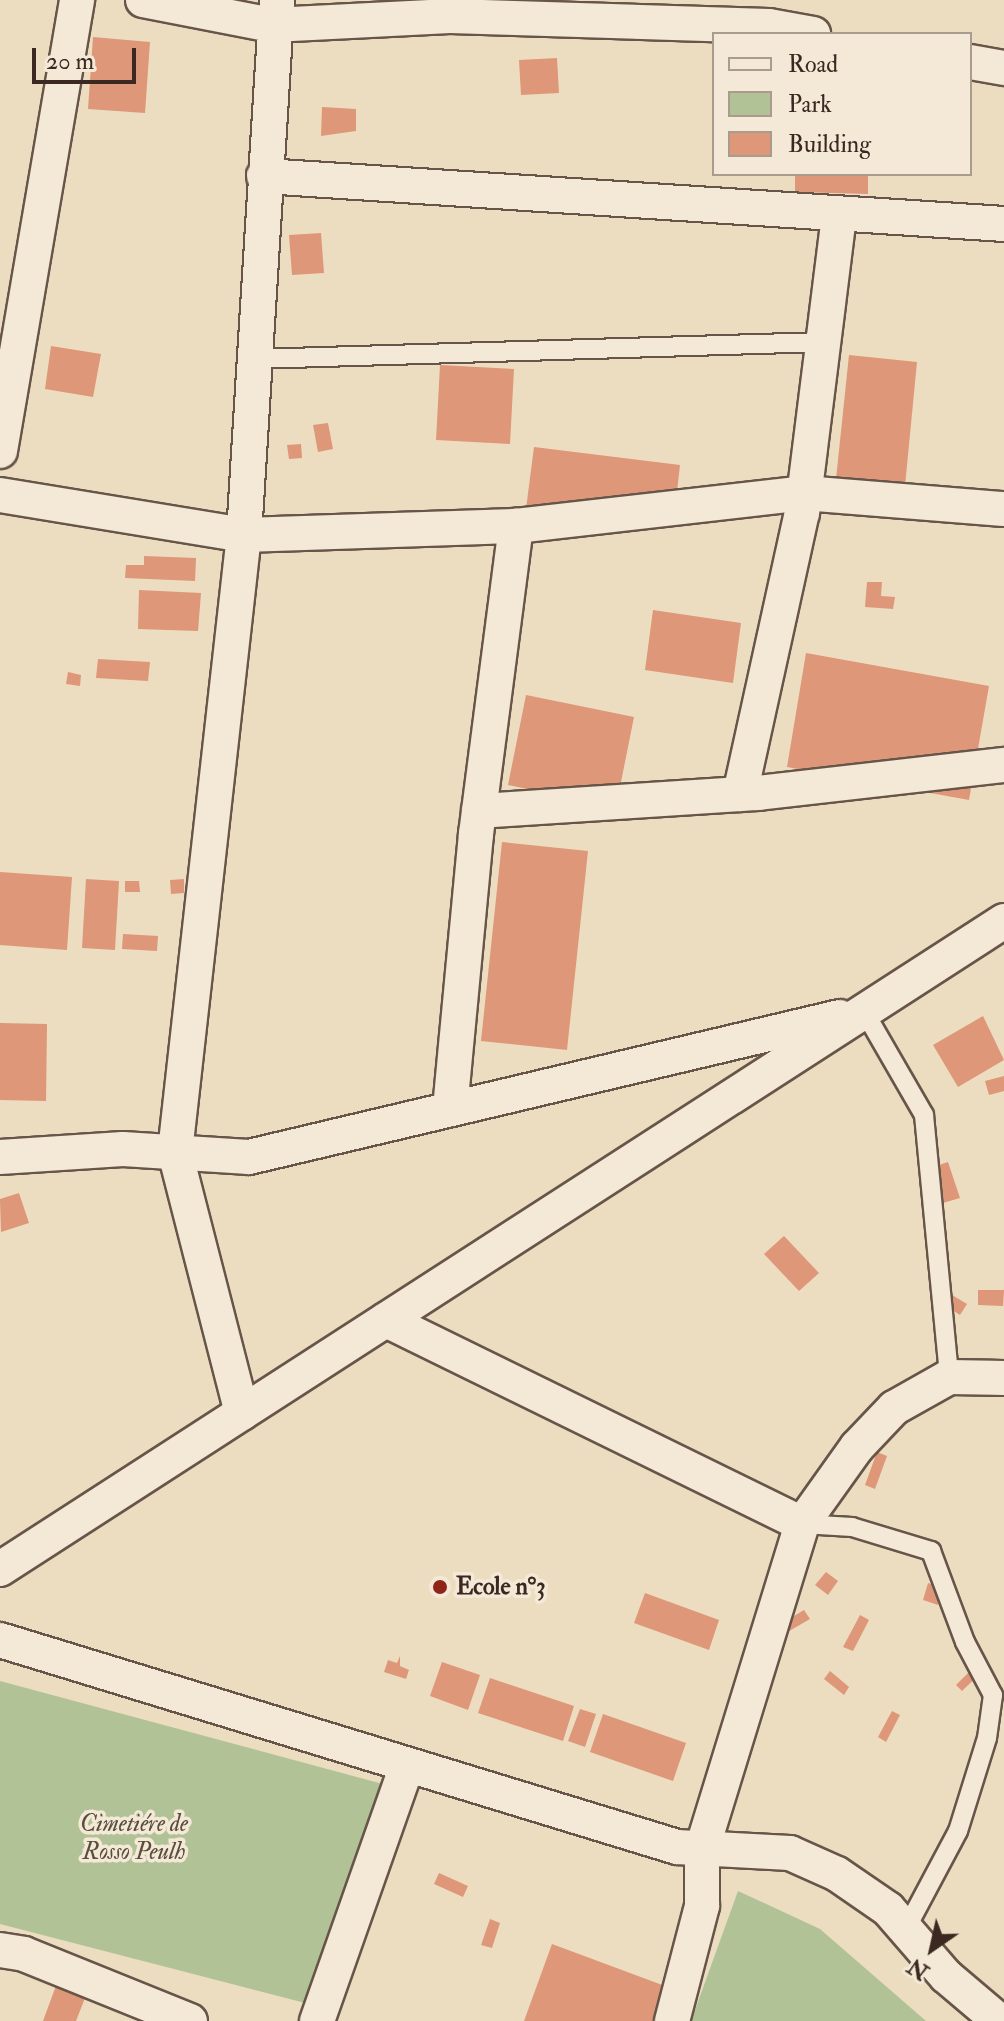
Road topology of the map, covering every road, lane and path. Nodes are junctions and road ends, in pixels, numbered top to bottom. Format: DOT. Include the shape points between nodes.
graph roads {
  1 [pos="77,0"];
  2 [pos="143,0"];
  3 [pos="274,12"];
  4 [pos="802,32"];
  5 [pos="972,62"];
  6 [pos="1004,68"];
  7 [pos="264,176"];
  8 [pos="839,217"];
  9 [pos="1004,224"];
  10 [pos="824,342"];
  11 [pos="255,359"];
  12 [pos="0,451"];
  13 [pos="804,493"];
  14 [pos="0,495"];
  15 [pos="1004,509"];
  16 [pos="516,526"];
  17 [pos="244,535"];
  18 [pos="1004,765"];
  19 [pos="740,794"];
  20 [pos="479,811"];
  21 [pos="1004,921"];
  22 [pos="864,1011"];
  23 [pos="450,1109"];
  24 [pos="175,1152"];
  25 [pos="0,1157"];
  26 [pos="386,1320"];
  27 [pos="949,1377"];
  28 [pos="1004,1378"];
  29 [pos="242,1413"];
  30 [pos="802,1524"];
  31 [pos="0,1569"];
  32 [pos="0,1640"];
  33 [pos="407,1766"];
  34 [pos="702,1849"];
  35 [pos="906,1929"];
  36 [pos="0,1950"];
  37 [pos="190,2021"];
  38 [pos="317,2021"];
  39 [pos="672,2021"];
  40 [pos="999,2021"];
  1 -- 12 [label="street"];
  2 -- 3 [label="street"];
  3 -- 4 [label="street" via="769,26"];
  3 -- 7 [label="street"];
  5 -- 6 [label="street"];
  7 -- 8 [label="street"];
  7 -- 11 [label="street"];
  8 -- 9 [label="street"];
  8 -- 10 [label="street"];
  10 -- 11 [label="lane"];
  10 -- 13 [label="street"];
  11 -- 17 [label="street"];
  13 -- 15 [label="street"];
  13 -- 16 [label="street"];
  13 -- 19 [label="street"];
  14 -- 17 [label="street"];
  16 -- 17 [label="street"];
  16 -- 20 [label="street"];
  17 -- 24 [label="street"];
  18 -- 19 [label="street"];
  19 -- 20 [label="street"];
  20 -- 23 [label="street"];
  21 -- 22 [label="street"];
  22 -- 23 [label="street"];
  22 -- 26 [label="street"];
  22 -- 27 [label="lane" via="924,1115"];
  23 -- 24 [label="street" via="249,1157"];
  24 -- 25 [label="street"];
  24 -- 29 [label="street"];
  26 -- 29 [label="street"];
  26 -- 30 [label="street"];
  27 -- 28 [label="street"];
  27 -- 30 [label="street" via="894,1408 857,1447"];
  29 -- 31 [label="street"];
  30 -- 34 [label="street"];
  30 -- 35 [label="lane" via="852,1527 931,1551 965,1642 993,1695 987,1738 958,1831"];
  32 -- 33 [label="street"];
  33 -- 34 [label="street" via="677,1847"];
  33 -- 38 [label="street"];
  34 -- 35 [label="street" via="790,1853 837,1874 888,1909"];
  34 -- 39 [label="street" via="702,1906"];
  35 -- 40 [label="street" via="946,1976"];
  36 -- 37 [label="street" via="24,1954"];
}
